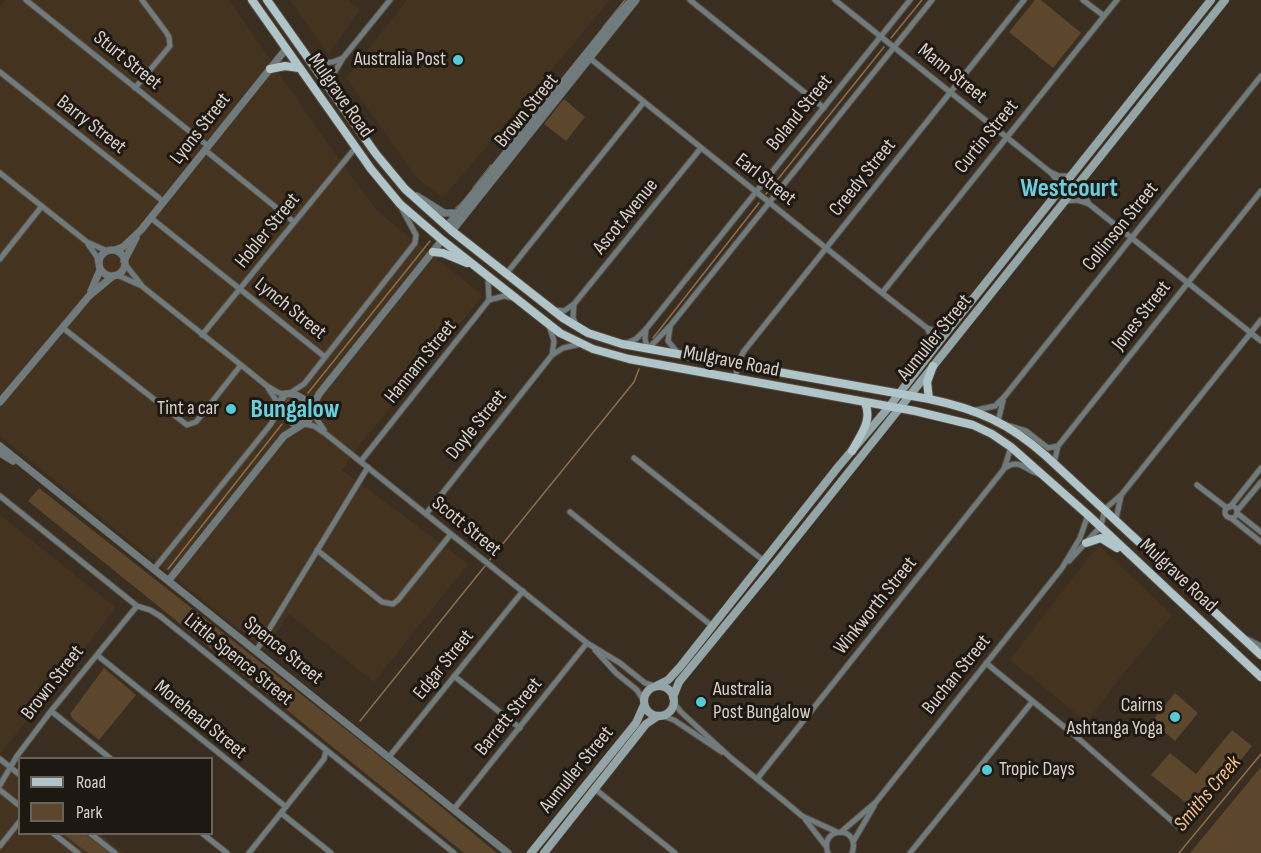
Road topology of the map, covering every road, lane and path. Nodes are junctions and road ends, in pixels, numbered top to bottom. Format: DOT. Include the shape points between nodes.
graph roads {
  1 [pos="26,0"];
  2 [pos="142,0"];
  3 [pos="252,0"];
  4 [pos="267,0"];
  5 [pos="390,0"];
  6 [pos="634,0"];
  7 [pos="690,0"];
  8 [pos="835,0"];
  9 [pos="910,0"];
  10 [pos="932,0"];
  11 [pos="1024,0"];
  12 [pos="1083,0"];
  13 [pos="1117,0"];
  14 [pos="1212,0"];
  15 [pos="1225,0"];
  16 [pos="1104,16"];
  17 [pos="1198,35"];
  18 [pos="881,37"];
  19 [pos="296,40"];
  20 [pos="894,47"];
  21 [pos="286,49"];
  22 [pos="1167,56"];
  23 [pos="588,57"];
  24 [pos="343,58"];
  25 [pos="313,64"];
  26 [pos="299,68"];
  27 [pos="270,69"];
  28 [pos="0,72"];
  29 [pos="1261,76"];
  30 [pos="327,85"];
  31 [pos="135,88"];
  32 [pos="950,93"];
  33 [pos="644,102"];
  34 [pos="824,108"];
  35 [pos="1007,137"];
  36 [pos="356,147"];
  37 [pos="207,148"];
  38 [pos="701,148"];
  39 [pos="1096,162"];
  40 [pos="1050,172"];
  41 [pos="0,173"];
  42 [pos="1071,176"];
  43 [pos="1080,182"];
  44 [pos="1063,187"];
  45 [pos="405,189"];
  46 [pos="1261,191"];
  47 [pos="756,192"];
  48 [pos="397,200"];
  49 [pos="1065,201"];
  50 [pos="164,202"];
  51 [pos="770,202"];
  52 [pos="1089,204"];
  53 [pos="42,206"];
  54 [pos="457,213"];
  55 [pos="151,218"];
  56 [pos="294,222"];
  57 [pos="450,229"];
  58 [pos="141,230"];
  59 [pos="1132,237"];
  60 [pos="442,240"];
  61 [pos="87,242"];
  62 [pos="826,248"];
  63 [pos="115,250"];
  64 [pos="106,251"];
  65 [pos="433,252"];
  66 [pos="0,259"];
  67 [pos="124,262"];
  68 [pos="99,267"];
  69 [pos="479,268"];
  70 [pos="506,274"];
  71 [pos="115,276"];
  72 [pos="488,276"];
  73 [pos="1188,282"];
  74 [pos="143,287"];
  75 [pos="241,288"];
  76 [pos="995,288"];
  77 [pos="882,293"];
  78 [pos="88,296"];
  79 [pos="515,298"];
  80 [pos="489,300"];
  81 [pos="574,304"];
  82 [pos="551,310"];
  83 [pos="962,312"];
  84 [pos="1261,320"];
  85 [pos="549,325"];
  86 [pos="670,326"];
  87 [pos="577,327"];
  88 [pos="63,328"];
  89 [pos="927,328"];
  90 [pos="646,329"];
  91 [pos="1251,332"];
  92 [pos="945,334"];
  93 [pos="202,335"];
  94 [pos="1261,341"];
  95 [pos="581,344"];
  96 [pos="622,344"];
  97 [pos="934,347"];
  98 [pos="648,349"];
  99 [pos="552,355"];
  100 [pos="680,355"];
  101 [pos="325,357"];
  102 [pos="241,365"];
  103 [pos="738,366"];
  104 [pos="933,366"];
  105 [pos="735,380"];
  106 [pos="304,384"];
  107 [pos="267,386"];
  108 [pos="287,394"];
  109 [pos="319,394"];
  110 [pos="900,394"];
  111 [pos="909,396"];
  112 [pos="1005,396"];
  113 [pos="303,399"];
  114 [pos="929,399"];
  115 [pos="865,402"];
  116 [pos="0,407"];
  117 [pos="279,407"];
  118 [pos="889,407"];
  119 [pos="900,408"];
  120 [pos="974,410"];
  121 [pos="312,411"];
  122 [pos="287,419"];
  123 [pos="1002,423"];
  124 [pos="272,424"];
  125 [pos="304,424"];
  126 [pos="326,434"];
  127 [pos="284,436"];
  128 [pos="1058,446"];
  129 [pos="0,447"];
  130 [pos="1011,447"];
  131 [pos="852,451"];
  132 [pos="1,454"];
  133 [pos="634,458"];
  134 [pos="361,461"];
  135 [pos="1054,464"];
  136 [pos="368,467"];
  137 [pos="1004,468"];
  138 [pos="1261,468"];
  139 [pos="36,475"];
  140 [pos="1044,475"];
  141 [pos="1261,482"];
  142 [pos="838,484"];
  143 [pos="1197,484"];
  144 [pos="1122,494"];
  145 [pos="0,496"];
  146 [pos="807,507"];
  147 [pos="1229,507"];
  148 [pos="1105,509"];
  149 [pos="570,512"];
  150 [pos="1237,512"];
  151 [pos="426,514"];
  152 [pos="1088,515"];
  153 [pos="1231,518"];
  154 [pos="1116,519"];
  155 [pos="1101,526"];
  156 [pos="1261,532"];
  157 [pos="452,534"];
  158 [pos="1261,542"];
  159 [pos="1086,543"];
  160 [pos="317,550"];
  161 [pos="764,561"];
  162 [pos="1142,565"];
  163 [pos="1062,568"];
  164 [pos="154,570"];
  165 [pos="169,580"];
  166 [pos="523,591"];
  167 [pos="137,606"];
  168 [pos="712,626"];
  169 [pos="1240,635"];
  170 [pos="587,643"];
  171 [pos="1261,646"];
  172 [pos="255,651"];
  173 [pos="96,655"];
  174 [pos="1261,655"];
  175 [pos="986,663"];
  176 [pos="454,676"];
  177 [pos="1261,677"];
  178 [pos="655,686"];
  179 [pos="673,700"];
  180 [pos="1032,702"];
  181 [pos="644,703"];
  182 [pos="51,711"];
  183 [pos="659,715"];
  184 [pos="520,728"];
  185 [pos="326,752"];
  186 [pos="108,757"];
  187 [pos="389,757"];
  188 [pos="731,758"];
  189 [pos="0,759"];
  190 [pos="10,768"];
  191 [pos="18,774"];
  192 [pos="757,779"];
  193 [pos="0,785"];
  194 [pos="596,789"];
  195 [pos="0,790"];
  196 [pos="588,797"];
  197 [pos="876,802"];
  198 [pos="18,804"];
  199 [pos="286,807"];
  200 [pos="454,809"];
  201 [pos="281,813"];
  202 [pos="563,814"];
  203 [pos="802,816"];
  204 [pos="18,824"];
  205 [pos="1181,829"];
  206 [pos="839,832"];
  207 [pos="55,835"];
  208 [pos="92,835"];
  209 [pos="204,835"];
  210 [pos="0,846"];
  211 [pos="853,848"];
  212 [pos="826,850"];
  213 [pos="78,853"];
  214 [pos="115,853"];
  215 [pos="227,853"];
  216 [pos="249,853"];
  217 [pos="331,853"];
  218 [pos="454,853"];
  219 [pos="508,853"];
  220 [pos="531,853"];
  221 [pos="544,853"];
  222 [pos="675,853"];
  223 [pos="859,853"];
  224 [pos="910,853"];
  1 -- 31 [label="street, Sturt Street"];
  2 -- 31 [label="street" via="166,33 170,46"];
  3 -- 21 [label="main road, Mulgrave Road"];
  4 -- 19 [label="main road, Mulgrave Road"];
  5 -- 24 [label="street"];
  6 -- 23 [label="street, Brown Street"];
  7 -- 34 [label="street"];
  8 -- 18 [label="street, Mann Street"];
  9 -- 18 [label="street, Boland Street"];
  10 -- 20 [label="street, Boland Street"];
  11 -- 32 [label="street, Creedy Street"];
  12 -- 16 [label="street"];
  13 -- 16 [label="street, Curtin Street"];
  14 -- 22 [label="main road, Aumuller Street"];
  15 -- 17 [label="main road, Aumuller Street"];
  16 -- 35 [label="street, Curtin Street"];
  17 -- 22 [label="main road" via="1190,33"];
  17 -- 39 [label="main road, Aumuller Street"];
  18 -- 20 [label="street, Mann Street"];
  18 -- 34 [label="street, Boland Street"];
  19 -- 21 [label="main road"];
  19 -- 25 [label="main road, Mulgrave Road"];
  20 -- 32 [label="street, Mann Street"];
  20 -- 51 [label="street, Boland Street"];
  21 -- 26 [label="main road, Mulgrave Road"];
  21 -- 27 [label="street, Lyons Street"];
  22 -- 42 [label="main road, Aumuller Street"];
  23 -- 33 [label="street, Earl Street"];
  23 -- 54 [label="street, Brown Street"];
  23 -- 57 [label="street, Brown Street"];
  24 -- 25 [label="street"];
  24 -- 30 [label="street"];
  25 -- 30 [label="main road, Mulgrave Road"];
  26 -- 27 [label="main road"];
  26 -- 36 [label="main road, Mulgrave Road"];
  27 -- 37 [label="street, Lyons Street"];
  28 -- 50 [label="street, Barry Street"];
  29 -- 59 [label="street, Collinson Street"];
  30 -- 45 [label="main road, Mulgrave Road"];
  31 -- 37 [label="street, Sturt Street"];
  32 -- 35 [label="street, Mann Street"];
  32 -- 62 [label="street, Creedy Street"];
  33 -- 38 [label="street, Earl Street"];
  33 -- 70 [label="street"];
  34 -- 47 [label="street, Boland Street"];
  35 -- 40 [label="street, Mann Street"];
  35 -- 77 [label="street, Curtin Street"];
  36 -- 48 [label="main road, Mulgrave Road"];
  36 -- 56 [label="street, Hobler Street"];
  37 -- 50 [label="street, Lyons Street"];
  37 -- 56 [label="street, Sturt Street"];
  38 -- 47 [label="street, Earl Street"];
  38 -- 81 [label="street, Ascot Avenue"];
  39 -- 43 [label="main road, Aumuller Street"];
  39 -- 44 [label="main road" via="1071,187"];
  40 -- 42 [label="street, Mann Street"];
  40 -- 44 [label="street, Mann Street"];
  41 -- 53 [label="street"];
  42 -- 44 [label="main road, Aumuller Street"];
  43 -- 49 [label="main road, Aumuller Street"];
  43 -- 52 [label="street"];
  44 -- 83 [label="main road, Aumuller Street"];
  45 -- 54 [label="street" via="444,213"];
  45 -- 57 [label="main road, Mulgrave Road"];
  46 -- 73 [label="street, Jones Street"];
  47 -- 51 [label="street, Earl Street"];
  47 -- 90 [label="street, Boland Street"];
  48 -- 60 [label="main road, Mulgrave Road"];
  48 -- 101 [label="street" via="416,241"];
  49 -- 52 [label="street"];
  49 -- 76 [label="main road, Aumuller Street"];
  50 -- 55 [label="street, Lyons Street"];
  51 -- 62 [label="street, Earl Street"];
  51 -- 86 [label="street, Boland Street"];
  52 -- 59 [label="street"];
  53 -- 61 [label="street"];
  53 -- 66 [label="street"];
  54 -- 57 [label="street, Brown Street"];
  55 -- 58 [label="street, Lyons Street"];
  55 -- 75 [label="street, Lynch Street"];
  56 -- 75 [label="street, Hobler Street"];
  57 -- 60 [label="main road, Brown Street"];
  57 -- 70 [label="main road, Mulgrave Road"];
  58 -- 63 [label="street, Lyons Street"];
  58 -- 67 [label="street, Lyons Street"];
  59 -- 73 [label="street"];
  59 -- 112 [label="street, Collinson Street"];
  60 -- 65 [label="street, Brown Street"];
  60 -- 69 [label="main road, Mulgrave Road"];
  61 -- 64 [label="street"];
  61 -- 68 [label="street"];
  62 -- 77 [label="street, Earl Street"];
  62 -- 103 [label="street, Creedy Street" via="744,351"];
  63 -- 64 [label="street"];
  63 -- 67 [label="street"];
  64 -- 68 [label="street" via="100,256"];
  65 -- 69 [label="main road"];
  65 -- 109 [label="street, Brown Street"];
  67 -- 71 [label="street" via="122,271"];
  67 -- 74 [label="street"];
  68 -- 71 [label="street" via="106,275"];
  68 -- 78 [label="street"];
  69 -- 72 [label="main road, Mulgrave Road"];
  70 -- 82 [label="main road, Mulgrave Road"];
  71 -- 74 [label="street"];
  71 -- 78 [label="street"];
  72 -- 79 [label="main road, Mulgrave Road"];
  72 -- 80 [label="street"];
  73 -- 91 [label="street"];
  73 -- 128 [label="street, Jones Street"];
  74 -- 93 [label="street"];
  75 -- 93 [label="street, Hobler Street"];
  75 -- 101 [label="street, Lynch Street"];
  76 -- 83 [label="main road" via="970,314"];
  76 -- 104 [label="main road, Aumuller Street"];
  77 -- 89 [label="street, Earl Street"];
  78 -- 88 [label="street"];
  79 -- 80 [label="street"];
  79 -- 85 [label="main road, Mulgrave Road"];
  80 -- 134 [label="street, Hannam Street"];
  81 -- 82 [label="street" via="560,311"];
  81 -- 87 [label="street"];
  82 -- 87 [label="main road, Mulgrave Road"];
  83 -- 92 [label="main road, Aumuller Street"];
  84 -- 91 [label="street"];
  85 -- 95 [label="main road, Mulgrave Road"];
  85 -- 99 [label="street" via="554,340"];
  86 -- 98 [label="street, Boland Street"];
  86 -- 100 [label="street" via="668,341"];
  87 -- 96 [label="main road, Mulgrave Road"];
  88 -- 102 [label="street" via="183,423 191,424 198,418"];
  88 -- 116 [label="street"];
  89 -- 92 [label="street, Earl Street"];
  89 -- 97 [label="street"];
  90 -- 96 [label="street, Boland Street"];
  90 -- 98 [label="street"];
  91 -- 94 [label="street"];
  91 -- 144 [label="street"];
  92 -- 97 [label="main road, Aumuller Street"];
  93 -- 102 [label="street"];
  95 -- 99 [label="street"];
  95 -- 105 [label="main road, Mulgrave Road" via="620,357"];
  96 -- 98 [label="main road, Mulgrave Road"];
  97 -- 110 [label="main road, Aumuller Street"];
  98 -- 100 [label="main road, Mulgrave Road"];
  99 -- 151 [label="street, Doyle Street"];
  100 -- 103 [label="main road, Mulgrave Road"];
  101 -- 106 [label="street"];
  102 -- 107 [label="street"];
  103 -- 105 [label="street, Creedy Street"];
  103 -- 110 [label="main road, Mulgrave Road"];
  104 -- 111 [label="main road, Aumuller Street"];
  104 -- 114 [label="main road" via="927,386"];
  105 -- 115 [label="main road, Mulgrave Road"];
  106 -- 108 [label="street"];
  106 -- 113 [label="street"];
  107 -- 108 [label="street"];
  107 -- 117 [label="street"];
  108 -- 113 [label="street"];
  108 -- 117 [label="street" via="281,398"];
  109 -- 113 [label="street"];
  109 -- 121 [label="street, Brown Street"];
  110 -- 111 [label="main road, Mulgrave Road"];
  110 -- 118 [label="main road, Aumuller Street"];
  111 -- 114 [label="main road, Mulgrave Road"];
  111 -- 119 [label="main road, Aumuller Street"];
  112 -- 120 [label="street" via="995,406"];
  112 -- 123 [label="street"];
  113 -- 121 [label="street"];
  114 -- 120 [label="main road, Mulgrave Road"];
  115 -- 118 [label="main road, Mulgrave Road"];
  115 -- 131 [label="main road" via="867,423"];
  117 -- 122 [label="street"];
  117 -- 124 [label="street"];
  118 -- 119 [label="main road, Mulgrave Road"];
  118 -- 131 [label="main road, Aumuller Street"];
  119 -- 130 [label="main road, Mulgrave Road" via="973,425"];
  119 -- 142 [label="main road, Aumuller Street"];
  120 -- 123 [label="main road, Mulgrave Road"];
  121 -- 125 [label="street"];
  121 -- 126 [label="street, Scott Street"];
  122 -- 124 [label="street" via="280,418"];
  122 -- 125 [label="street"];
  122 -- 127 [label="street" via="289,427"];
  123 -- 128 [label="street" via="1026,431 1048,448"];
  123 -- 135 [label="main road, Mulgrave Road"];
  124 -- 164 [label="street"];
  125 -- 126 [label="street, Scott Street"];
  125 -- 127 [label="street"];
  126 -- 134 [label="street, Scott Street"];
  127 -- 165 [label="street"];
  128 -- 135 [label="street, Jones Street"];
  129 -- 139 [label="street, Spence Street"];
  130 -- 137 [label="street, Winkworth Street"];
  130 -- 140 [label="main road, Mulgrave Road"];
  131 -- 146 [label="main road, Aumuller Street"];
  132 -- 139 [label="street, Spence Street"];
  133 -- 161 [label="street"];
  134 -- 136 [label="street, Scott Street"];
  135 -- 148 [label="main road, Mulgrave Road"];
  136 -- 151 [label="street, Scott Street"];
  136 -- 160 [label="street"];
  137 -- 140 [label="street" via="1018,463"];
  137 -- 192 [label="street, Winkworth Street"];
  138 -- 147 [label="street"];
  139 -- 164 [label="street, Spence Street"];
  140 -- 152 [label="main road, Mulgrave Road"];
  141 -- 150 [label="street"];
  142 -- 146 [label="main road" via="832,481"];
  142 -- 179 [label="main road, Aumuller Street" via="679,682"];
  143 -- 147 [label="street"];
  144 -- 148 [label="street"];
  144 -- 154 [label="street"];
  145 -- 167 [label="street, Little Spence Street"];
  146 -- 161 [label="main road, Aumuller Street"];
  147 -- 150 [label="street"];
  147 -- 153 [label="street" via="1226,516"];
  148 -- 154 [label="main road, Mulgrave Road"];
  148 -- 155 [label="street, Buchan Street"];
  149 -- 168 [label="street"];
  150 -- 153 [label="street"];
  150 -- 156 [label="street"];
  151 -- 157 [label="street, Scott Street"];
  152 -- 155 [label="main road, Mulgrave Road"];
  152 -- 163 [label="street, Buchan Street"];
  153 -- 158 [label="street"];
  154 -- 169 [label="main road, Mulgrave Road"];
  155 -- 159 [label="street, Buchan Street"];
  155 -- 162 [label="main road, Mulgrave Road"];
  157 -- 160 [label="street" via="393,604 382,602"];
  157 -- 166 [label="street, Scott Street"];
  159 -- 162 [label="main road" via="1105,539"];
  159 -- 163 [label="street, Buchan Street"];
  160 -- 172 [label="street"];
  161 -- 168 [label="main road, Aumuller Street"];
  162 -- 177 [label="main road, Mulgrave Road"];
  163 -- 175 [label="street, Buchan Street"];
  164 -- 165 [label="street, Spence Street"];
  165 -- 172 [label="street, Spence Street"];
  166 -- 170 [label="street, Scott Street"];
  166 -- 176 [label="street, Edgar Street"];
  167 -- 173 [label="street, Brown Street"];
  167 -- 185 [label="street, Little Spence Street" via="160,616"];
  168 -- 178 [label="main road, Aumuller Street" via="674,674"];
  169 -- 171 [label="street"];
  169 -- 174 [label="main road, Mulgrave Road"];
  170 -- 178 [label="street, Scott Street"];
  170 -- 181 [label="street, Scott Street" via="634,687"];
  170 -- 184 [label="street, Barrett Street"];
  172 -- 187 [label="street, Spence Street"];
  173 -- 182 [label="street, Brown Street"];
  173 -- 199 [label="street, Morehead Street"];
  175 -- 180 [label="street"];
  175 -- 197 [label="street, Buchan Street"];
  176 -- 184 [label="street"];
  176 -- 187 [label="street, Edgar Street"];
  178 -- 179 [label="main road" via="665,687"];
  178 -- 181 [label="main road" via="648,690"];
  179 -- 183 [label="main road" via="668,712"];
  179 -- 188 [label="street" via="681,713"];
  180 -- 205 [label="street"];
  180 -- 224 [label="street"];
  181 -- 183 [label="main road" via="649,712"];
  181 -- 202 [label="main road, Aumuller Street" via="636,723"];
  182 -- 186 [label="street"];
  182 -- 190 [label="street, Brown Street"];
  183 -- 188 [label="street" via="674,720"];
  183 -- 194 [label="main road, Aumuller Street" via="646,724"];
  184 -- 200 [label="street, Barrett Street"];
  185 -- 199 [label="street"];
  185 -- 218 [label="street, Little Spence Street"];
  187 -- 200 [label="street, Spence Street"];
  188 -- 192 [label="street"];
  189 -- 190 [label="street"];
  190 -- 191 [label="street"];
  190 -- 193 [label="street, Brown Street"];
  192 -- 203 [label="street"];
  194 -- 196 [label="main road, Aumuller Street"];
  194 -- 222 [label="street"];
  195 -- 198 [label="street"];
  196 -- 202 [label="main road" via="568,816"];
  196 -- 221 [label="main road, Aumuller Street"];
  197 -- 206 [label="street, Buchan Street"];
  197 -- 211 [label="street, Buchan Street"];
  199 -- 201 [label="street"];
  200 -- 219 [label="street, Spence Street"];
  201 -- 216 [label="street"];
  201 -- 217 [label="street"];
  202 -- 220 [label="main road, Aumuller Street"];
  203 -- 206 [label="street"];
  203 -- 212 [label="street"];
  204 -- 210 [label="street"];
  206 -- 211 [label="street" via="848,835"];
  206 -- 212 [label="street, Buchan Street" via="830,836"];
  207 -- 213 [label="street"];
  208 -- 214 [label="street"];
  209 -- 215 [label="street"];
  211 -- 223 [label="street"];
}
